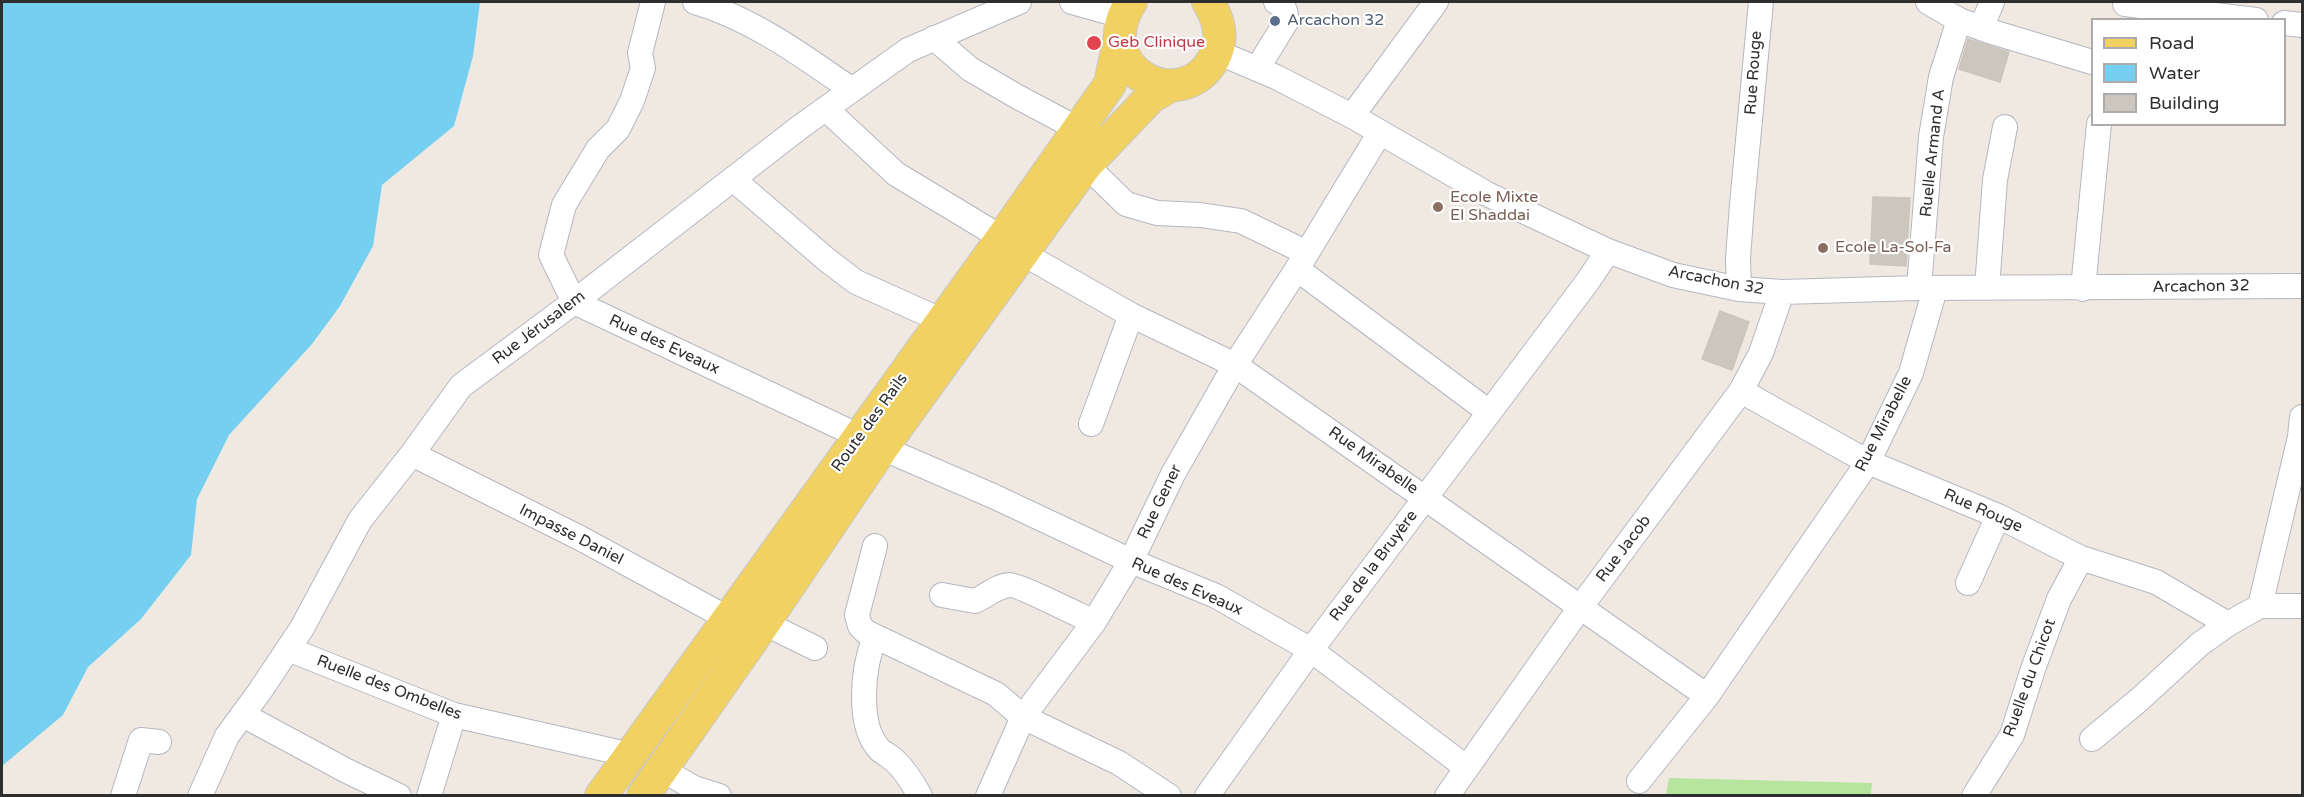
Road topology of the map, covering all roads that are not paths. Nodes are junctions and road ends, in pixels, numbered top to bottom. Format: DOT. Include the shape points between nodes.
graph roads {
  1 [pos="653,2"];
  2 [pos="695,2"];
  3 [pos="1019,2"];
  4 [pos="1072,2"];
  5 [pos="1208,2"];
  6 [pos="1276,2"];
  7 [pos="1436,2"];
  8 [pos="1761,2"];
  9 [pos="1928,2"];
  10 [pos="1992,2"];
  11 [pos="2124,8"];
  12 [pos="2234,18"];
  13 [pos="1124,20"];
  14 [pos="2286,23"];
  15 [pos="1970,24"];
  16 [pos="2302,26"];
  17 [pos="934,38"];
  18 [pos="1217,52"];
  19 [pos="2091,62"];
  20 [pos="1257,69"];
  21 [pos="1172,85"];
  22 [pos="852,90"];
  23 [pos="826,109"];
  24 [pos="1352,116"];
  25 [pos="2099,126"];
  26 [pos="2005,127"];
  27 [pos="1078,129"];
  28 [pos="1379,134"];
  29 [pos="1086,165"];
  30 [pos="734,180"];
  31 [pos="1012,246"];
  32 [pos="1608,251"];
  33 [pos="1302,261"];
  34 [pos="2302,286"];
  35 [pos="1927,288"];
  36 [pos="1987,288"];
  37 [pos="1739,289"];
  38 [pos="2083,289"];
  39 [pos="1782,292"];
  40 [pos="574,303"];
  41 [pos="1131,315"];
  42 [pos="943,321"];
  43 [pos="1235,365"];
  44 [pos="1741,391"];
  45 [pos="1489,412"];
  46 [pos="2302,417"];
  47 [pos="1091,424"];
  48 [pos="871,442"];
  49 [pos="412,454"];
  50 [pos="1868,462"];
  51 [pos="1426,497"];
  52 [pos="1998,516"];
  53 [pos="875,546"];
  54 [pos="2081,558"];
  55 [pos="1131,561"];
  56 [pos="1968,583"];
  57 [pos="942,595"];
  58 [pos="2260,606"];
  59 [pos="2302,606"];
  60 [pos="1579,609"];
  61 [pos="729,619"];
  62 [pos="1094,622"];
  63 [pos="764,623"];
  64 [pos="2228,624"];
  65 [pos="875,637"];
  66 [pos="815,648"];
  67 [pos="288,649"];
  68 [pos="1311,650"];
  69 [pos="1707,696"];
  70 [pos="243,715"];
  71 [pos="454,715"];
  72 [pos="1023,717"];
  73 [pos="2092,739"];
  74 [pos="159,742"];
  75 [pos="631,755"];
  76 [pos="1467,768"];
  77 [pos="661,770"];
  78 [pos="1639,781"];
  79 [pos="123,795"];
  80 [pos="200,795"];
  81 [pos="399,795"];
  82 [pos="429,795"];
  83 [pos="602,795"];
  84 [pos="643,795"];
  85 [pos="719,795"];
  86 [pos="920,795"];
  87 [pos="988,795"];
  88 [pos="1169,795"];
  89 [pos="1208,795"];
  90 [pos="1447,795"];
  91 [pos="1974,795"];
  1 -- 40 [label="street" via="640,53 643,68 632,101 618,129 598,149 564,205 551,255"];
  2 -- 22 [label="street" via="716,8 788,46"];
  3 -- 17 [label="street, Rue Jérusalem"];
  4 -- 13 [label="street"];
  5 -- 18 [label="main road" via="1219,26"];
  6 -- 20 [label="street" via="1287,14 1286,22"];
  7 -- 24 [label="street"];
  8 -- 37 [label="street, Rue Rouge" via="1742,205"];
  9 -- 15 [label="street"];
  10 -- 15 [label="street, Ruelle Armand A"];
  11 -- 12 [label="street"];
  13 -- 21 [label="main road" via="1123,56 1131,68 1157,84"];
  13 -- 27 [label="main road, Route des Rails" via="1110,84"];
  14 -- 16 [label="street"];
  15 -- 19 [label="street"];
  15 -- 35 [label="street, Ruelle Armand A" via="1941,77 1931,137"];
  17 -- 22 [label="street, Rue Jérusalem" via="908,50"];
  17 -- 27 [label="street" via="970,69"];
  18 -- 20 [label="street, Arcachon 32"];
  18 -- 21 [label="main road, Route des Rails" via="1199,75"];
  20 -- 24 [label="street, Arcachon 32"];
  21 -- 29 [label="main road, Route des Rails" via="1151,97"];
  22 -- 23 [label="street, Rue Jérusalem"];
  23 -- 30 [label="street, Rue Jérusalem"];
  23 -- 31 [label="street, Rue Mirabelle" via="896,174"];
  24 -- 28 [label="street, Arcachon 32"];
  25 -- 38 [label="street"];
  26 -- 36 [label="street" via="1995,180"];
  27 -- 31 [label="main road, Route des Rails"];
  28 -- 32 [label="street, Arcachon 32" via="1487,194"];
  28 -- 33 [label="street, Rue Gener"];
  29 -- 31 [label="main road, Route des Rails"];
  29 -- 33 [label="street" via="1126,204 1157,213 1241,221"];
  30 -- 40 [label="street, Rue Jérusalem"];
  30 -- 42 [label="street" via="856,282"];
  31 -- 41 [label="street, Rue Mirabelle"];
  31 -- 42 [label="main road, Route des Rails"];
  31 -- 48 [label="main road, Route des Rails"];
  32 -- 37 [label="street, Arcachon 32" via="1673,275"];
  32 -- 45 [label="street, Rue de la Bruyère"];
  33 -- 43 [label="street, Rue Gener"];
  33 -- 45 [label="street"];
  34 -- 38 [label="street, Arcachon 32"];
  35 -- 36 [label="street, Arcachon 32"];
  35 -- 39 [label="street, Arcachon 32"];
  35 -- 50 [label="street, Rue Mirabelle" via="1911,373"];
  36 -- 38 [label="street, Arcachon 32"];
  37 -- 39 [label="street, Arcachon 32"];
  39 -- 44 [label="street, Rue Jacob" via="1761,353"];
  40 -- 48 [label="street, Rue des Eveaux"];
  40 -- 49 [label="street, Rue Jérusalem" via="461,386"];
  41 -- 43 [label="street, Rue Mirabelle"];
  41 -- 47 [label="street"];
  42 -- 48 [label="main road, Route des Rails"];
  43 -- 51 [label="street, Rue Mirabelle"];
  43 -- 55 [label="street, Rue Gener" via="1173,474"];
  44 -- 50 [label="street, Rue Rouge"];
  44 -- 60 [label="street, Rue Jacob"];
  45 -- 51 [label="street, Rue de la Bruyère"];
  46 -- 58 [label="street"];
  48 -- 55 [label="street, Rue des Eveaux"];
  48 -- 61 [label="main road, Route des Rails"];
  48 -- 63 [label="main road, Route des Rails"];
  49 -- 61 [label="street, Impasse Daniel" via="580,538"];
  49 -- 67 [label="street, Rue Jérusalem" via="360,520"];
  50 -- 52 [label="street, Rue Rouge"];
  50 -- 69 [label="street, Rue Mirabelle"];
  51 -- 60 [label="street, Rue Mirabelle"];
  51 -- 68 [label="street, Rue de la Bruyère"];
  52 -- 54 [label="street, Rue Rouge"];
  52 -- 56 [label="street"];
  53 -- 65 [label="street" via="857,615 860,626"];
  54 -- 64 [label="street, Rue Rouge" via="2156,582"];
  54 -- 91 [label="street, Ruelle du Chicot" via="2059,599 2012,735"];
  55 -- 62 [label="street, Rue Gener"];
  55 -- 68 [label="street, Rue des Eveaux" via="1216,596"];
  57 -- 62 [label="street" via="975,601 1010,584"];
  58 -- 59 [label="street"];
  58 -- 64 [label="street"];
  60 -- 69 [label="street, Rue Mirabelle"];
  60 -- 76 [label="street, Rue Jacob"];
  61 -- 75 [label="main road, Route des Rails"];
  62 -- 72 [label="street, Rue Gener"];
  63 -- 66 [label="street"];
  63 -- 77 [label="main road, Route des Rails"];
  64 -- 73 [label="street"];
  65 -- 72 [label="street" via="996,694"];
  65 -- 86 [label="street" via="865,671 866,720 879,749 910,777"];
  67 -- 70 [label="street, Rue Jérusalem"];
  67 -- 71 [label="street, Ruelle des Ombelles"];
  68 -- 76 [label="street, Rue des Eveaux"];
  68 -- 89 [label="street, Rue de la Bruyère"];
  69 -- 78 [label="street, Rue Mirabelle"];
  70 -- 80 [label="street, Rue Jérusalem" via="227,736"];
  70 -- 81 [label="street"];
  71 -- 75 [label="street, Ruelle des Ombelles"];
  71 -- 82 [label="street"];
  72 -- 87 [label="street, Rue Gener"];
  72 -- 88 [label="street" via="1119,763"];
  74 -- 79 [label="street" via="141,740"];
  75 -- 83 [label="main road, Route des Rails"];
  76 -- 90 [label="street, Rue Jacob"];
  77 -- 84 [label="main road, Route des Rails"];
  77 -- 85 [label="street" via="694,788"];
}
